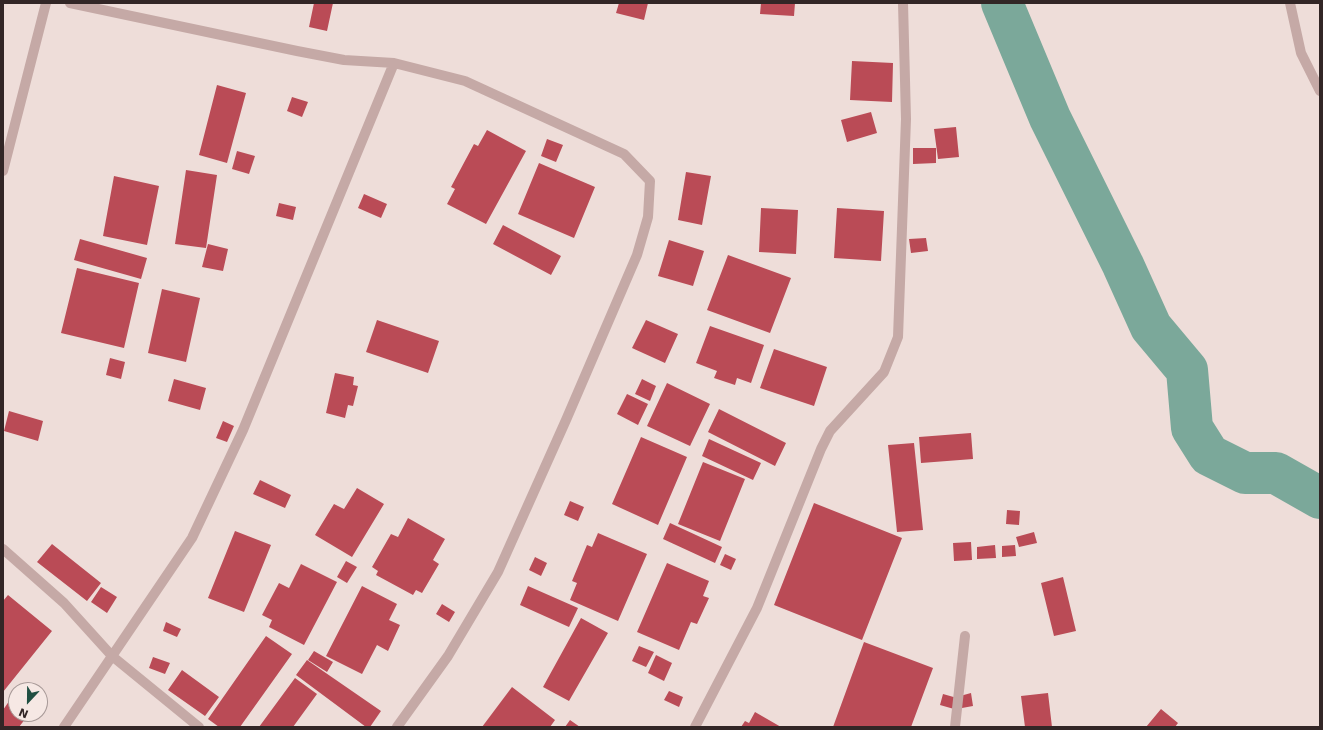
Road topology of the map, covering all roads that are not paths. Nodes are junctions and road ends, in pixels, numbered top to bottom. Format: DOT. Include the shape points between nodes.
graph roads {
  1 [pos="46,3"];
  2 [pos="70,3"];
  3 [pos="903,3"];
  4 [pos="1290,3"];
  5 [pos="394,64"];
  6 [pos="1320,91"];
  7 [pos="3,172"];
  8 [pos="3,549"];
  9 [pos="965,636"];
  10 [pos="112,656"];
  11 [pos="64,727"];
  12 [pos="199,727"];
  13 [pos="397,727"];
  14 [pos="695,727"];
  15 [pos="955,727"];
  1 -- 7 [label="street"];
  2 -- 5 [label="street" via="336,59"];
  3 -- 14 [label="street" via="906,119 898,337 884,372 830,431 757,608"];
  4 -- 6 [label="street" via="1301,53"];
  5 -- 10 [label="street" via="236,444 192,538"];
  5 -- 13 [label="street" via="465,81 624,154 650,181 648,217 637,255 498,572 448,656"];
  8 -- 10 [label="street" via="64,603"];
  9 -- 15 [label="street"];
  10 -- 11 [label="street"];
  10 -- 12 [label="street"];
}
